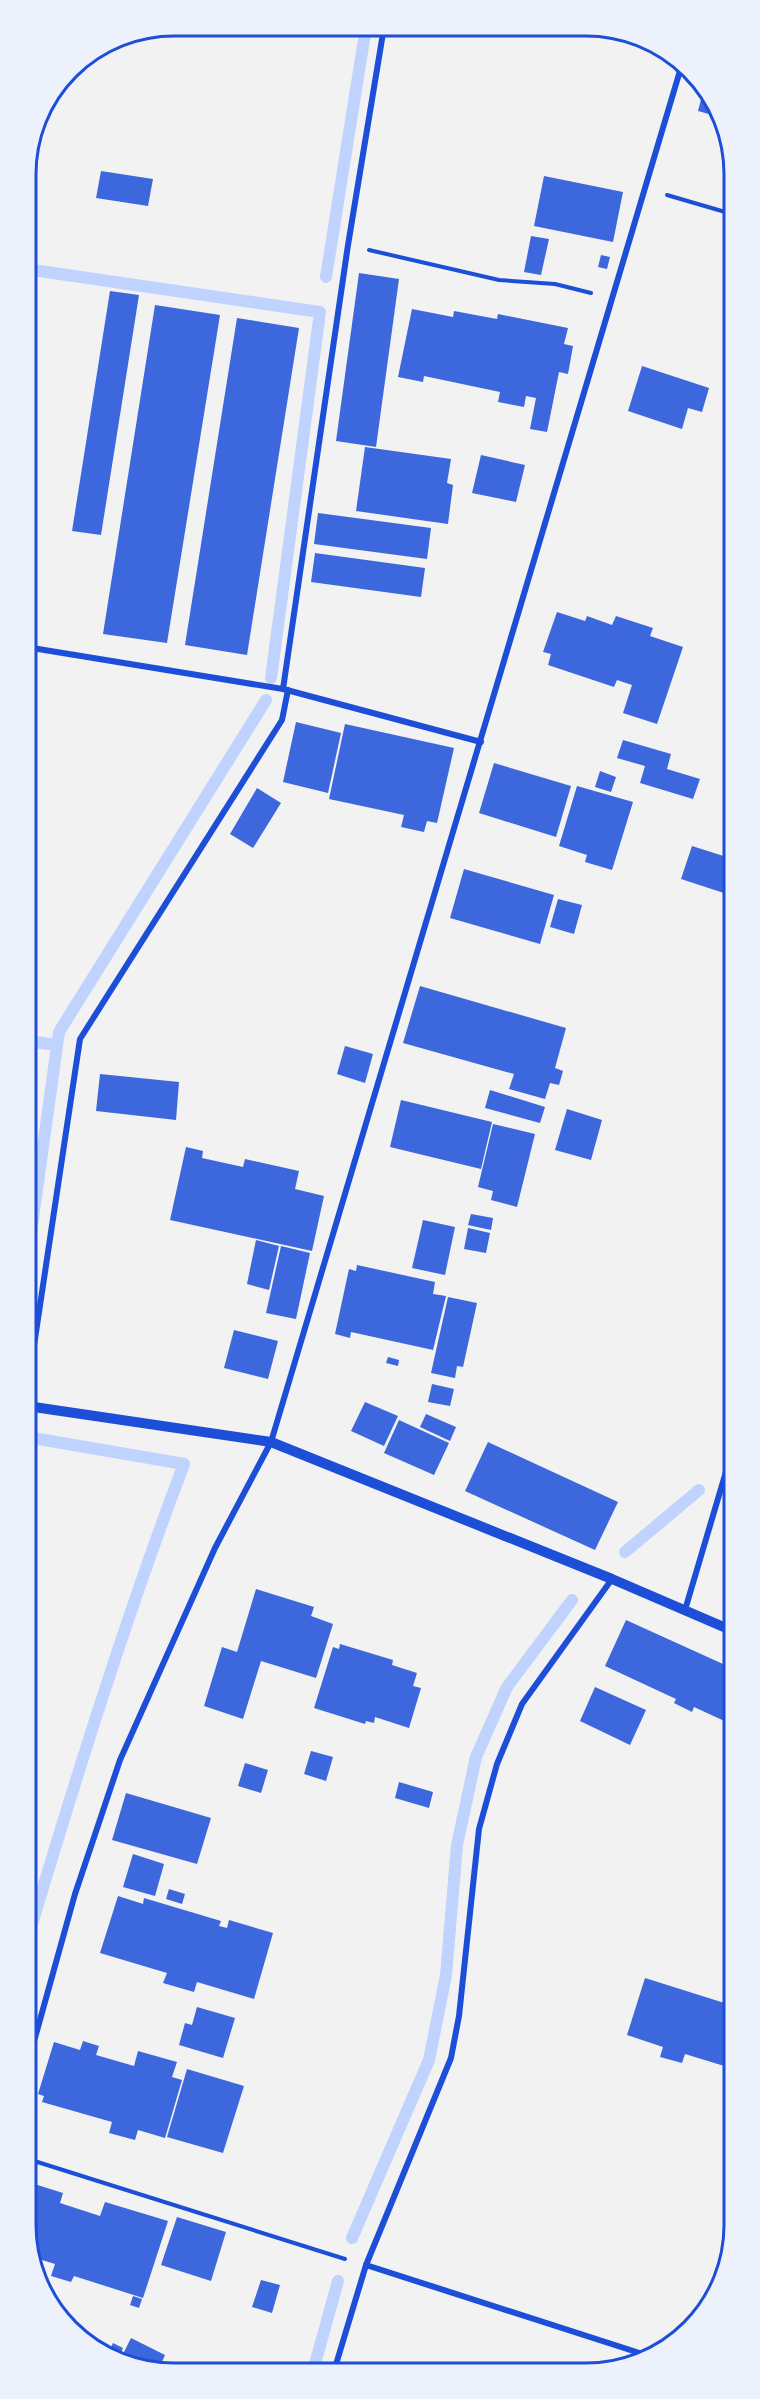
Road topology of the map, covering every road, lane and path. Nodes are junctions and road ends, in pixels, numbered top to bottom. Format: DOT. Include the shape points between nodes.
graph roads {
  1 [pos="383,36"];
  2 [pos="680,72"];
  3 [pos="646,189"];
  4 [pos="724,212"];
  5 [pos="348,245"];
  6 [pos="614,299"];
  7 [pos="36,649"];
  8 [pos="286,689"];
  9 [pos="481,742"];
  10 [pos="36,1332"];
  11 [pos="36,1407"];
  12 [pos="271,1442"];
  13 [pos="724,1478"];
  14 [pos="612,1579"];
  15 [pos="685,1610"];
  16 [pos="724,1627"];
  17 [pos="36,2034"];
  18 [pos="36,2161"];
  19 [pos="366,2265"];
  20 [pos="639,2353"];
  21 [pos="336,2363"];
  1 -- 5 [label="street"];
  2 -- 3 [label="street"];
  3 -- 4 [label="path"];
  3 -- 6 [label="street"];
  5 -- 6 [label="path" via="499,280 555,284"];
  5 -- 8 [label="street"];
  6 -- 9 [label="street"];
  7 -- 8 [label="street"];
  8 -- 9 [label="street"];
  8 -- 10 [label="street" via="282,720 80,1039"];
  9 -- 12 [label="street"];
  11 -- 12 [label="street"];
  12 -- 14 [label="street"];
  12 -- 17 [label="street" via="215,1548 120,1760 75,1894"];
  13 -- 15 [label="street"];
  14 -- 15 [label="street"];
  14 -- 19 [label="street" via="522,1704 497,1764 479,1829 451,2058"];
  15 -- 16 [label="street"];
  18 -- 19 [label="path"];
  19 -- 20 [label="street"];
  19 -- 21 [label="street"];
}
